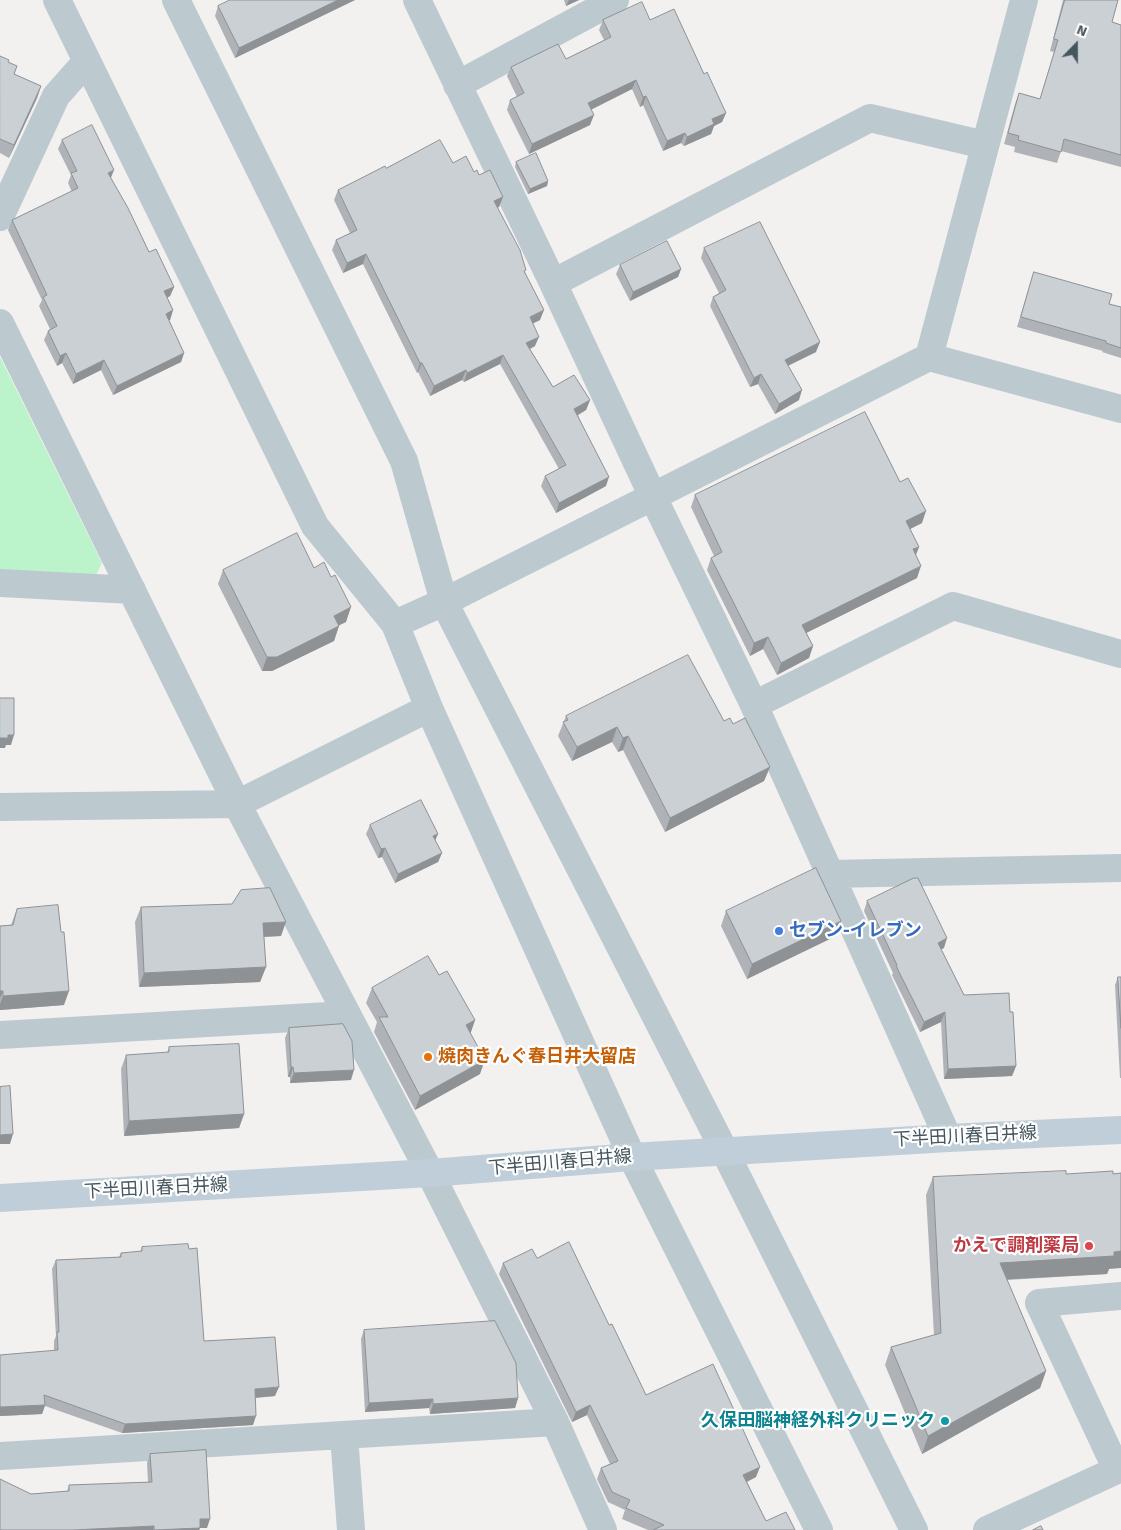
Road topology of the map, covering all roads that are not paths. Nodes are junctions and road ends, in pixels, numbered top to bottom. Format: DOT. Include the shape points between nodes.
graph roads {
  1 [pos="57,0"];
  2 [pos="176,0"];
  3 [pos="417,0"];
  4 [pos="615,0"];
  5 [pos="1024,0"];
  6 [pos="87,61"];
  7 [pos="457,85"];
  8 [pos="985,145"];
  9 [pos="0,217"];
  10 [pos="553,283"];
  11 [pos="0,323"];
  12 [pos="929,358"];
  13 [pos="1121,409"];
  14 [pos="653,497"];
  15 [pos="0,583"];
  16 [pos="132,590"];
  17 [pos="444,602"];
  18 [pos="394,624"];
  19 [pos="1121,654"];
  20 [pos="754,705"];
  21 [pos="429,708"];
  22 [pos="237,804"];
  23 [pos="0,807"];
  24 [pos="1121,868"];
  25 [pos="830,874"];
  26 [pos="346,1015"];
  27 [pos="0,1034"];
  28 [pos="1121,1130"];
  29 [pos="948,1138"];
  30 [pos="725,1152"];
  31 [pos="632,1157"];
  32 [pos="430,1173"];
  33 [pos="0,1198"];
  34 [pos="1121,1296"];
  35 [pos="555,1422"];
  36 [pos="344,1435"];
  37 [pos="0,1456"];
  38 [pos="351,1530"];
  39 [pos="603,1530"];
  40 [pos="819,1530"];
  41 [pos="914,1530"];
  42 [pos="987,1530"];
  1 -- 6 [label="street"];
  2 -- 17 [label="street" via="404,462"];
  3 -- 7 [label="street"];
  4 -- 7 [label="street"];
  5 -- 8 [label="street"];
  6 -- 9 [label="street" via="56,96"];
  6 -- 18 [label="street" via="315,526"];
  7 -- 10 [label="street"];
  8 -- 10 [label="street" via="870,118"];
  8 -- 12 [label="street"];
  10 -- 14 [label="street"];
  11 -- 16 [label="street"];
  12 -- 13 [label="street"];
  12 -- 14 [label="street"];
  14 -- 17 [label="street"];
  14 -- 20 [label="street"];
  15 -- 16 [label="street"];
  16 -- 22 [label="street"];
  17 -- 18 [label="street"];
  17 -- 30 [label="street"];
  18 -- 21 [label="street"];
  19 -- 20 [label="street" via="953,606"];
  20 -- 25 [label="street"];
  21 -- 22 [label="street"];
  21 -- 31 [label="street"];
  22 -- 23 [label="street"];
  22 -- 26 [label="street"];
  24 -- 25 [label="street"];
  25 -- 29 [label="street"];
  26 -- 27 [label="street"];
  26 -- 32 [label="street"];
  28 -- 29 [label="main road, 下半田川春日井線"];
  29 -- 30 [label="main road, 下半田川春日井線"];
  30 -- 31 [label="main road, 下半田川春日井線"];
  30 -- 41 [label="street"];
  31 -- 32 [label="main road, 下半田川春日井線"];
  31 -- 40 [label="street"];
  32 -- 33 [label="main road, 下半田川春日井線"];
  32 -- 35 [label="street"];
  34 -- 42 [label="street" via="1039,1303 1117,1470"];
  35 -- 36 [label="street"];
  35 -- 39 [label="street"];
  36 -- 37 [label="street"];
  36 -- 38 [label="street"];
}
